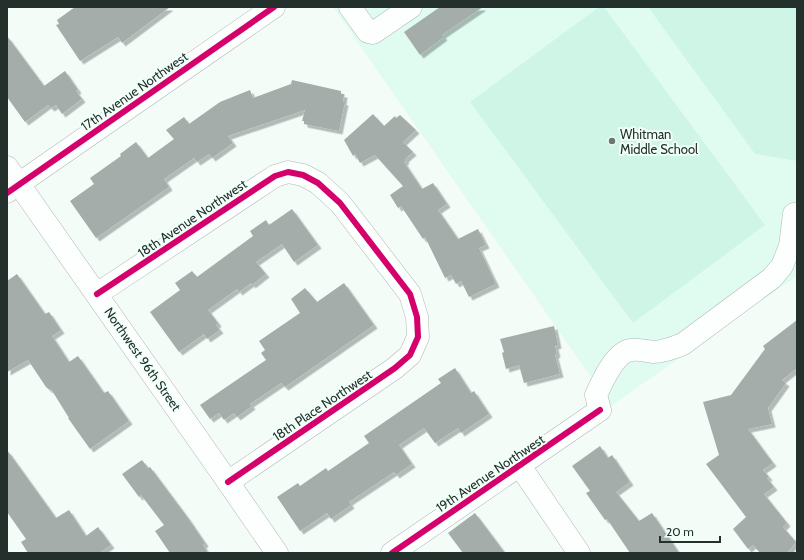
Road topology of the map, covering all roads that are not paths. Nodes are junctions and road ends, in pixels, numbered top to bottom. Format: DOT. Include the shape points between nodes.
graph roads {
  1 [pos="274,7"];
  2 [pos="350,7"];
  3 [pos="411,7"];
  4 [pos="11,181"];
  5 [pos="794,214"];
  6 [pos="97,294"];
  7 [pos="418,337"];
  8 [pos="520,466"];
  9 [pos="228,482"];
  10 [pos="277,553"];
  11 [pos="392,553"];
  12 [pos="579,553"];
  1 -- 4 [label="street, 17th Avenue Northwest"];
  2 -- 3 [label="street" via="368,32 373,33"];
  4 -- 6 [label="street, Northwest 96th Street"];
  5 -- 8 [label="street, 19th Avenue Northwest" via="790,246 782,266 772,278 683,344 669,350 631,350 622,353 606,374 596,395 600,410"];
  6 -- 7 [label="street, 18th Avenue Northwest" via="275,176 288,172 303,174 318,183 340,203 410,294 417,318"];
  6 -- 9 [label="street, Northwest 96th Street"];
  7 -- 9 [label="street, 18th Place Northwest" via="410,355 395,368"];
  8 -- 11 [label="street, 19th Avenue Northwest"];
  8 -- 12 [label="street"];
  9 -- 10 [label="street, Northwest 96th Street"];
}
